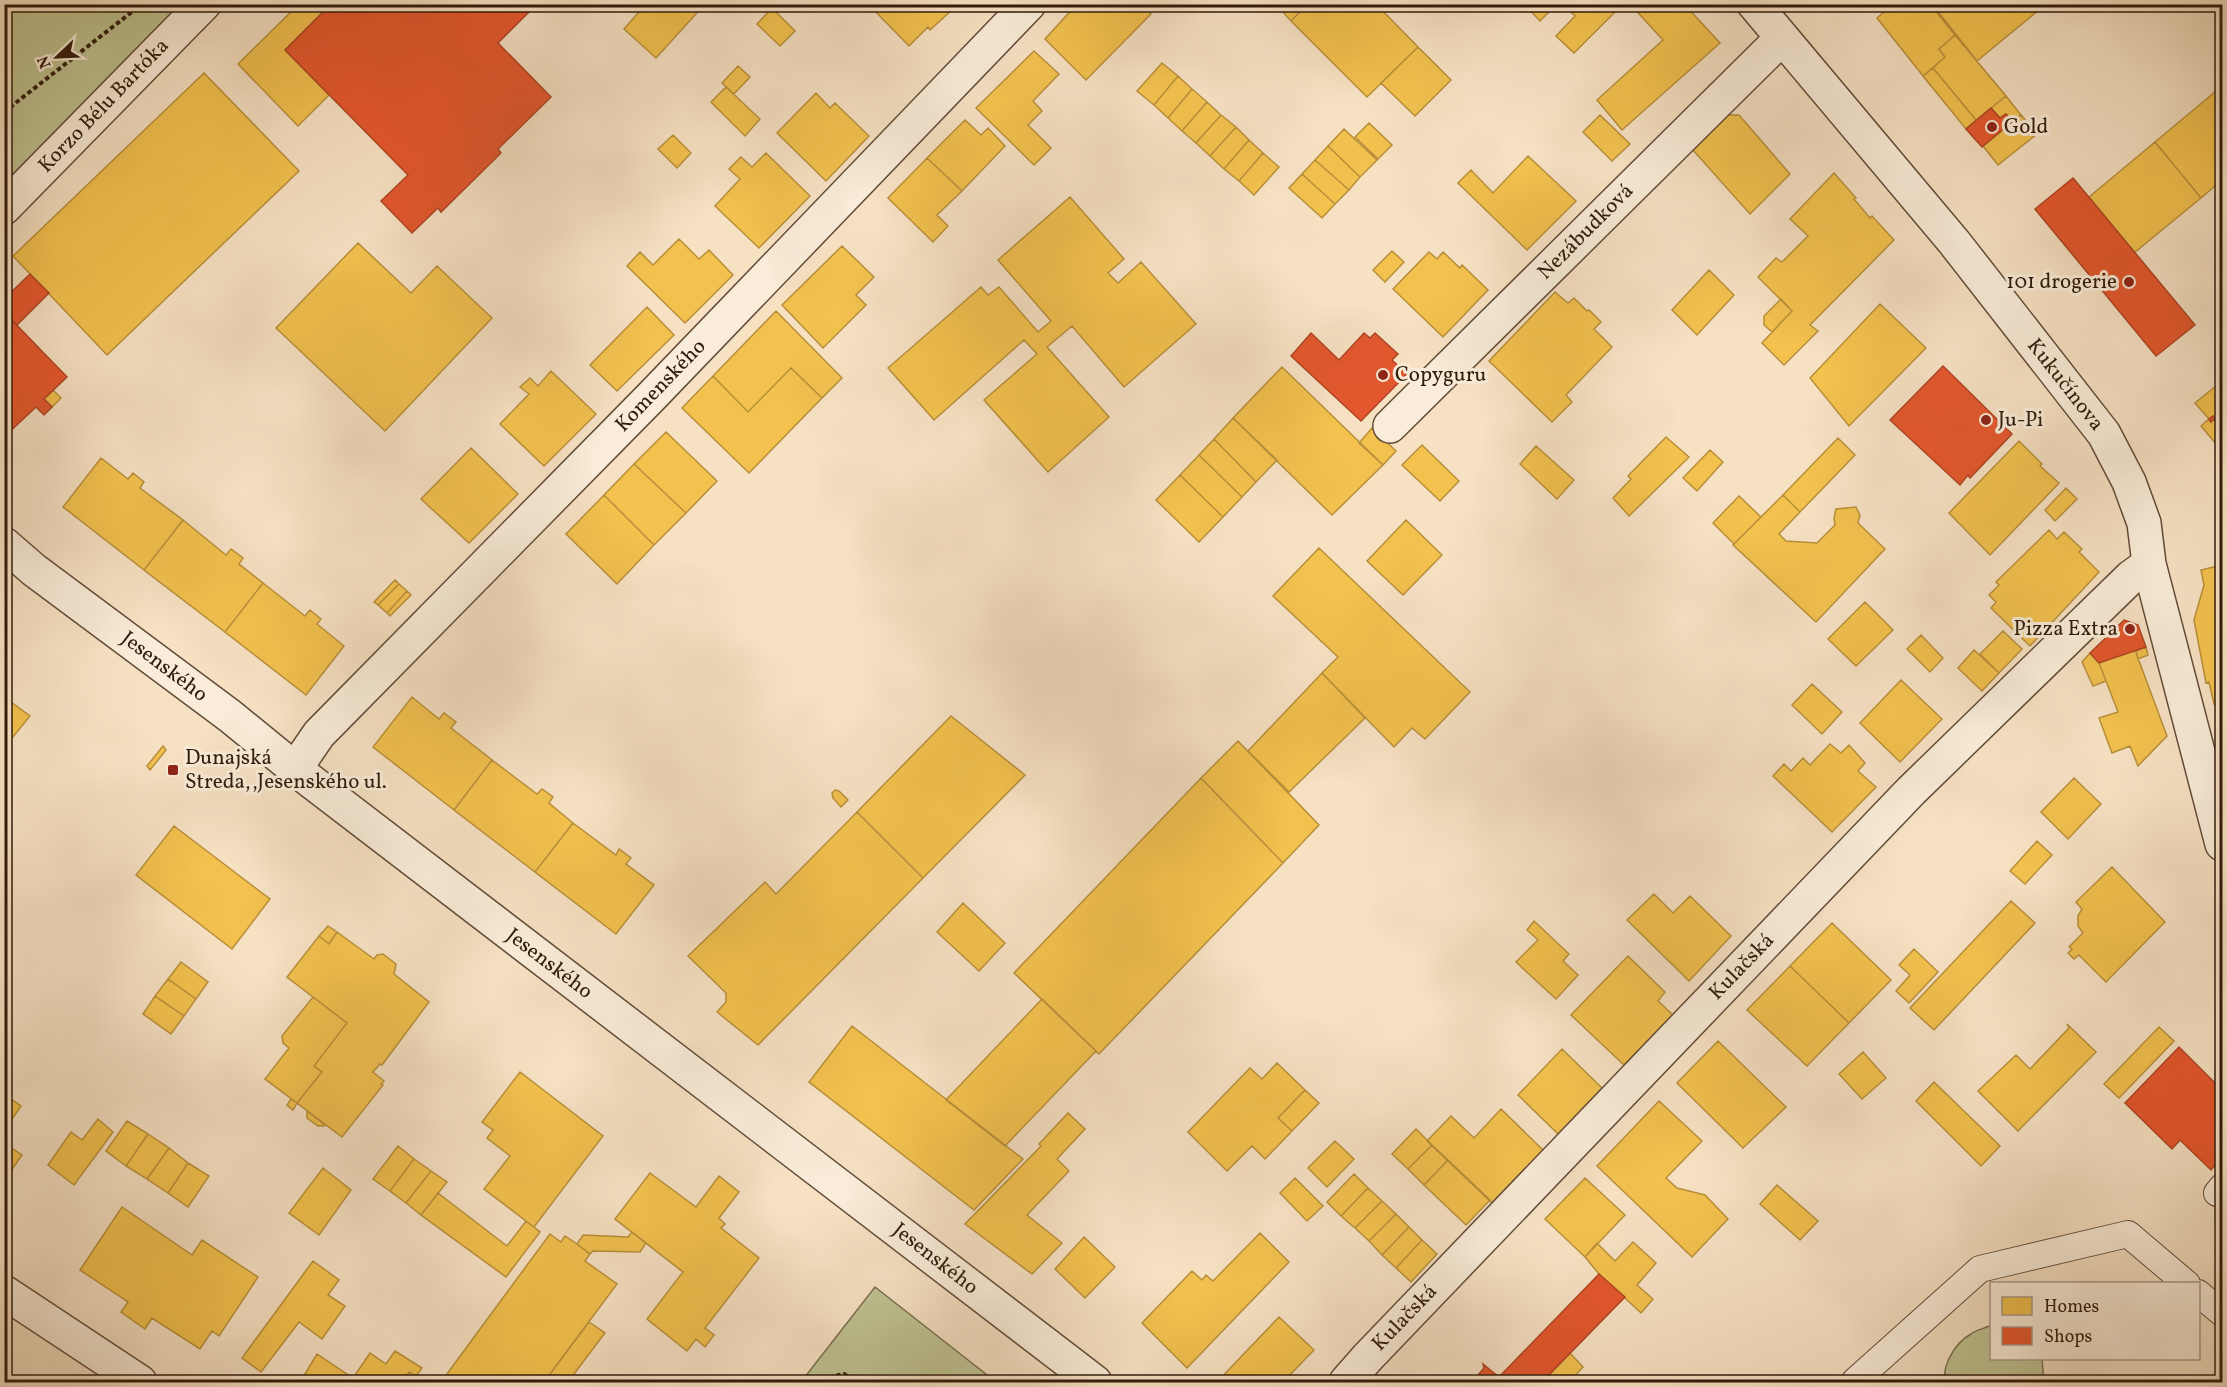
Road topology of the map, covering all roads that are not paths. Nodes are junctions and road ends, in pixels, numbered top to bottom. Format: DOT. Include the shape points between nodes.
graph roads {
  1 [pos="204,4"];
  2 [pos="1029,4"];
  3 [pos="1754,4"];
  4 [pos="1782,38"];
  5 [pos="4,208"];
  6 [pos="1390,426"];
  7 [pos="4,544"];
  8 [pos="2149,564"];
  9 [pos="20,567"];
  10 [pos="295,769"];
  11 [pos="2223,844"];
  12 [pos="2185,1282"];
  13 [pos="4,1293"];
  14 [pos="2200,1294"];
  15 [pos="2223,1313"];
  16 [pos="1855,1382"];
  17 [pos="140,1383"];
  18 [pos="1095,1383"];
  19 [pos="1346,1383"];
  1 -- 5 [label="street, Korzo Bélu Bartóka"];
  2 -- 10 [label="street, Komenského" via="651,397 319,734"];
  3 -- 4 [label="street, Kukučínova"];
  4 -- 6 [label="street, Nezábudková"];
  4 -- 8 [label="street, Kukučínova" via="1954,242 2104,434 2129,482 2144,523"];
  7 -- 9 [label="street, Jesenského"];
  8 -- 11 [label="street, Kukučínova"];
  8 -- 19 [label="street, Kulačská" via="2131,577 1911,791"];
  9 -- 10 [label="street, Jesenského" via="230,716"];
  10 -- 18 [label="street, Jesenského"];
  12 -- 16 [label="lane" via="2128,1234 1980,1269"];
  13 -- 17 [label="street"];
  14 -- 15 [label="lane"];
}
